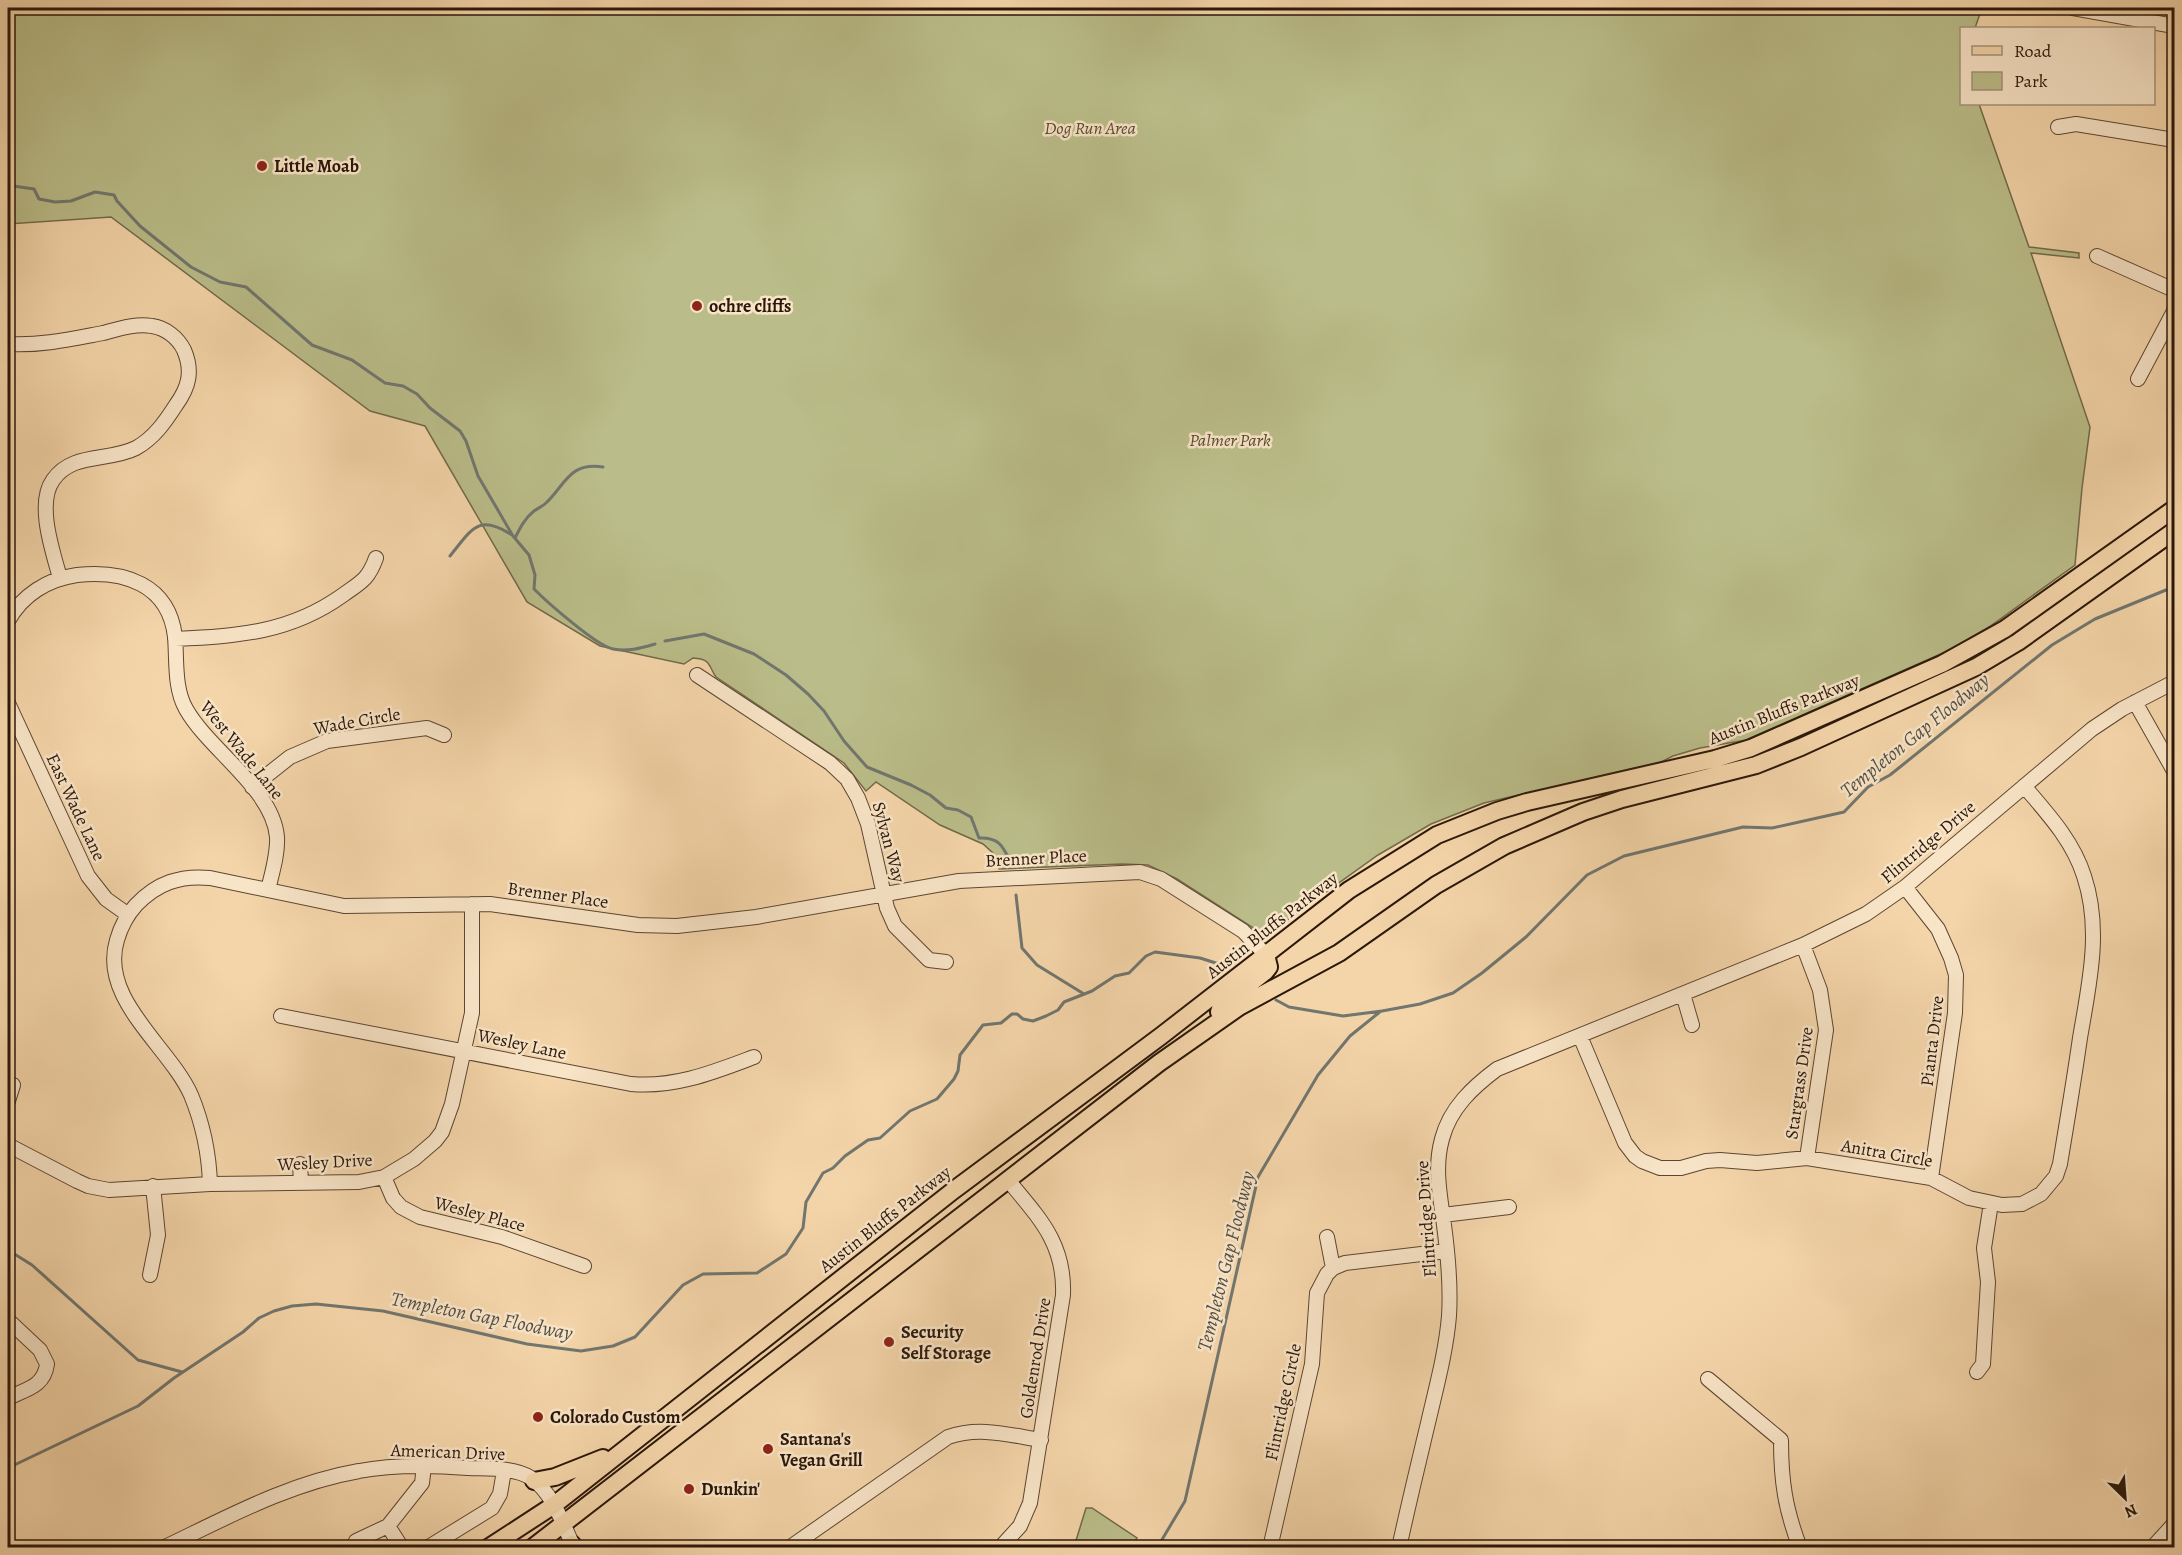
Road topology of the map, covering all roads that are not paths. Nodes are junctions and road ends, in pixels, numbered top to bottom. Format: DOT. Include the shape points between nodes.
graph roads {
  1 [pos="2073,8"];
  2 [pos="2175,26"];
  3 [pos="2058,127"];
  4 [pos="2175,140"];
  5 [pos="2097,256"];
  6 [pos="2175,290"];
  7 [pos="2175,311"];
  8 [pos="8,344"];
  9 [pos="2138,379"];
  10 [pos="2175,509"];
  11 [pos="2175,531"];
  12 [pos="376,558"];
  13 [pos="60,578"];
  14 [pos="8,621"];
  15 [pos="175,639"];
  16 [pos="698,675"];
  17 [pos="2175,682"];
  18 [pos="2135,702"];
  19 [pos="8,703"];
  20 [pos="444,735"];
  21 [pos="2175,771"];
  22 [pos="2024,786"];
  23 [pos="252,787"];
  24 [pos="1905,887"];
  25 [pos="268,890"];
  26 [pos="884,894"];
  27 [pos="472,904"];
  28 [pos="128,914"];
  29 [pos="1803,945"];
  30 [pos="1266,955"];
  31 [pos="946,962"];
  32 [pos="1683,994"];
  33 [pos="281,1016"];
  34 [pos="1215,1022"];
  35 [pos="1692,1025"];
  36 [pos="1580,1036"];
  37 [pos="464,1051"];
  38 [pos="754,1057"];
  39 [pos="13,1085"];
  40 [pos="8,1101"];
  41 [pos="8,1145"];
  42 [pos="1806,1158"];
  43 [pos="300,1164"];
  44 [pos="384,1177"];
  45 [pos="1931,1178"];
  46 [pos="1008,1180"];
  47 [pos="301,1182"];
  48 [pos="210,1184"];
  49 [pos="153,1186"];
  50 [pos="1991,1203"];
  51 [pos="1509,1207"];
  52 [pos="1443,1215"];
  53 [pos="1327,1237"];
  54 [pos="1447,1251"];
  55 [pos="584,1266"];
  56 [pos="1333,1268"];
  57 [pos="150,1275"];
  58 [pos="8,1320"];
  59 [pos="1977,1372"];
  60 [pos="1708,1379"];
  61 [pos="8,1398"];
  62 [pos="1041,1440"];
  63 [pos="626,1448"];
  64 [pos="424,1466"];
  65 [pos="504,1471"];
  66 [pos="534,1481"];
  67 [pos="554,1505"];
  68 [pos="2175,1524"];
  69 [pos="562,1525"];
  70 [pos="388,1526"];
  71 [pos="356,1541"];
  72 [pos="571,1546"];
  73 [pos="163,1548"];
  74 [pos="402,1548"];
  75 [pos="427,1548"];
  76 [pos="488,1548"];
  77 [pos="532,1548"];
  78 [pos="789,1548"];
  79 [pos="1000,1548"];
  80 [pos="1270,1548"];
  81 [pos="1399,1548"];
  82 [pos="1800,1548"];
  83 [pos="2152,1548"];
  1 -- 2 [label="street"];
  3 -- 4 [label="street" via="2076,124"];
  5 -- 6 [label="street"];
  7 -- 9 [label="street"];
  8 -- 13 [label="street" via="51,343 134,326 154,326 178,341 189,366 190,376 183,395 151,437 126,452 78,461 54,479 47,495 47,512"];
  10 -- 30 [label="main road, Austin Bluffs Parkway" via="2005,629 1942,664 1751,748 1527,802 1447,830 1350,890"];
  11 -- 34 [label="main road, Austin Bluffs Parkway" via="2018,642 1976,667 1756,765 1622,800 1544,827 1460,870 1339,953"];
  12 -- 15 [label="street" via="370,575 362,582 324,608 294,622 241,635"];
  13 -- 14 [label="street" via="30,594"];
  13 -- 15 [label="street, West Wade Lane" via="106,573 140,584 156,594 167,609"];
  15 -- 23 [label="street, West Wade Lane" via="178,684 185,708"];
  16 -- 26 [label="street, Sylvan Way" via="830,763 847,779 863,810"];
  17 -- 18 [label="street, Flintridge Drive"];
  18 -- 21 [label="street"];
  18 -- 22 [label="street, Flintridge Drive" via="2099,723"];
  19 -- 28 [label="street, East Wade Lane" via="88,876 106,899"];
  20 -- 23 [label="street, Wade Circle" via="427,728 327,741 290,756"];
  22 -- 24 [label="street, Flintridge Drive"];
  22 -- 50 [label="street, Anitra Circle" via="2077,858 2092,908 2094,941 2056,1176 2033,1199 2013,1205"];
  23 -- 25 [label="street, West Wade Lane" via="270,812 277,835"];
  24 -- 29 [label="street, Flintridge Drive" via="1858,919"];
  24 -- 45 [label="street, Pianta Drive" via="1938,929 1956,975 1955,1013"];
  25 -- 27 [label="street, Brenner Place" via="344,906"];
  25 -- 28 [label="street, Brenner Place" via="188,877 156,888"];
  26 -- 27 [label="street, Brenner Place" via="756,917 677,926 638,925"];
  26 -- 30 [label="street, Brenner Place" via="959,881 1140,872 1161,879 1244,931"];
  26 -- 31 [label="street, Sylvan Way" via="890,918 900,933 929,960"];
  27 -- 37 [label="street, Wesley Drive" via="473,1001"];
  28 -- 48 [label="street, Brenner Place" via="115,947 117,983 191,1096 205,1137"];
  29 -- 32 [label="street, Flintridge Drive"];
  29 -- 42 [label="street, Stargrass Drive" via="1820,990 1826,1030"];
  30 -- 34 [label="main road" via="1269,967 1221,1006"];
  30 -- 63 [label="main road, Austin Bluffs Parkway" via="963,1183"];
  32 -- 35 [label="street"];
  32 -- 36 [label="street, Flintridge Drive"];
  33 -- 37 [label="street, Wesley Lane"];
  34 -- 46 [label="main road, Austin Bluffs Parkway"];
  36 -- 42 [label="street, Anitra Circle" via="1625,1143 1649,1165 1669,1170 1720,1160 1757,1163"];
  36 -- 52 [label="street, Flintridge Drive" via="1497,1069 1464,1098 1442,1136 1437,1159"];
  37 -- 38 [label="street, Wesley Lane" via="644,1085 685,1081"];
  37 -- 44 [label="street, Wesley Drive" via="442,1132 414,1159"];
  39 -- 40 [label="street"];
  41 -- 49 [label="street, Wesley Drive" via="88,1186 109,1190"];
  42 -- 45 [label="street, Anitra Circle"];
  43 -- 47 [label="street"];
  44 -- 47 [label="street, Wesley Drive" via="359,1182"];
  44 -- 55 [label="street, Wesley Place" via="401,1207 420,1217 502,1237"];
  45 -- 50 [label="street, Anitra Circle" via="1969,1198"];
  46 -- 62 [label="street, Goldenrod Drive" via="1051,1237 1063,1270 1063,1295"];
  46 -- 69 [label="main road, Austin Bluffs Parkway"];
  47 -- 48 [label="street, Wesley Drive"];
  48 -- 49 [label="street, Wesley Drive"];
  49 -- 57 [label="street" via="158,1235"];
  50 -- 59 [label="street" via="1984,1248 1988,1282 1983,1364"];
  51 -- 52 [label="street"];
  52 -- 54 [label="street, Flintridge Drive"];
  53 -- 56 [label="street"];
  54 -- 56 [label="street" via="1345,1263"];
  54 -- 81 [label="street, Flintridge Drive" via="1449,1316 1444,1351"];
  56 -- 80 [label="street, Flintridge Circle" via="1317,1293 1312,1364"];
  58 -- 61 [label="street" via="40,1350 50,1373"];
  60 -- 82 [label="street" via="1781,1440 1787,1514"];
  62 -- 78 [label="street" via="976,1431 948,1437"];
  62 -- 79 [label="street, Goldenrod Drive" via="1026,1514"];
  63 -- 66 [label="main road" via="568,1473"];
  63 -- 67 [label="main road, Austin Bluffs Parkway"];
  64 -- 65 [label="street, American Drive"];
  64 -- 70 [label="street" via="422,1483"];
  64 -- 73 [label="street, American Drive" via="382,1467 319,1480 265,1500"];
  65 -- 66 [label="street, American Drive" via="524,1474"];
  65 -- 75 [label="street" via="500,1494 492,1508"];
  66 -- 67 [label="street"];
  67 -- 69 [label="street"];
  67 -- 76 [label="main road, Austin Bluffs Parkway"];
  68 -- 83 [label="street"];
  69 -- 72 [label="street"];
  69 -- 77 [label="main road, Austin Bluffs Parkway"];
  70 -- 71 [label="street"];
  70 -- 74 [label="street"];
}
